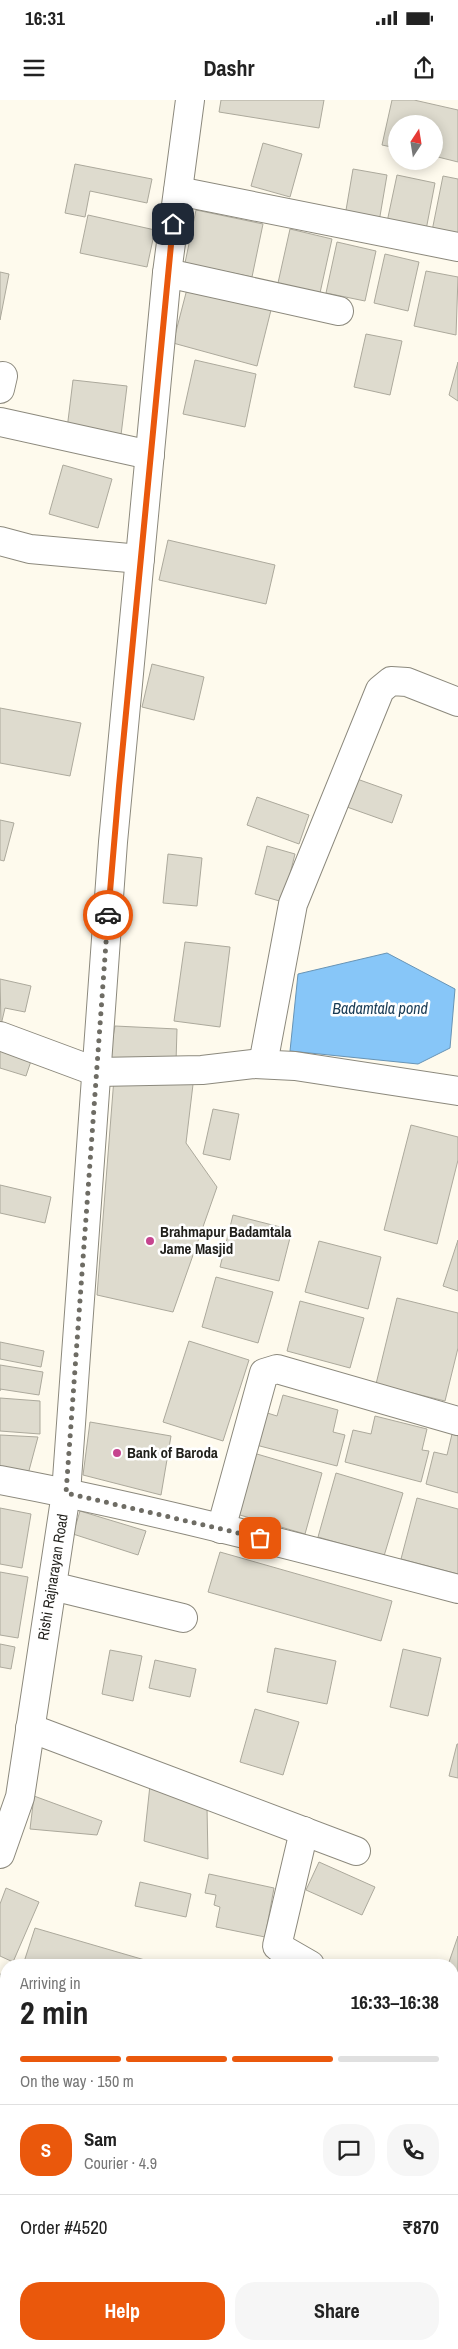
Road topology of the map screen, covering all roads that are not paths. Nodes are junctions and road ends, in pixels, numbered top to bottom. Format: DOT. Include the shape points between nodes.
graph roads {
  1 [pos="190,100"];
  2 [pos="178,191"];
  3 [pos="458,247"];
  4 [pos="167,273"];
  5 [pos="339,311"];
  6 [pos="0,422"];
  7 [pos="150,455"];
  8 [pos="0,541"];
  9 [pos="140,559"];
  10 [pos="458,702"];
  11 [pos="0,1036"];
  12 [pos="263,1064"];
  13 [pos="97,1072"];
  14 [pos="458,1091"];
  15 [pos="458,1421"];
  16 [pos="0,1480"];
  17 [pos="66,1493"];
  18 [pos="221,1529"];
  19 [pos="52,1586"];
  20 [pos="458,1589"];
  21 [pos="183,1618"];
  22 [pos="30,1728"];
  23 [pos="304,1831"];
  24 [pos="356,1851"];
  25 [pos="0,1854"];
  26 [pos="299,1959"];
  1 -- 2 [label="street, Rishi Rajnarayan Road"];
  2 -- 3 [label="street"];
  2 -- 4 [label="street, Rishi Rajnarayan Road"];
  4 -- 5 [label="street"];
  4 -- 7 [label="street, Rishi Rajnarayan Road"];
  6 -- 7 [label="street"];
  7 -- 9 [label="street, Rishi Rajnarayan Road"];
  8 -- 9 [label="street" via="30,549"];
  9 -- 13 [label="street, Rishi Rajnarayan Road"];
  10 -- 12 [label="street" via="407,682 391,682 380,690 293,904"];
  11 -- 13 [label="street"];
  12 -- 13 [label="street" via="202,1070"];
  12 -- 14 [label="street"];
  13 -- 17 [label="street, Rishi Rajnarayan Road"];
  15 -- 18 [label="street" via="276,1369 264,1373"];
  16 -- 17 [label="street"];
  17 -- 18 [label="street"];
  17 -- 19 [label="street, Rishi Rajnarayan Road"];
  18 -- 20 [label="street"];
  19 -- 21 [label="street"];
  19 -- 22 [label="street, Rishi Rajnarayan Road"];
  22 -- 23 [label="street"];
  22 -- 25 [label="street, Rishi Rajnarayan Road" via="20,1797"];
  23 -- 24 [label="street"];
  23 -- 26 [label="street" via="276,1946"];
}
